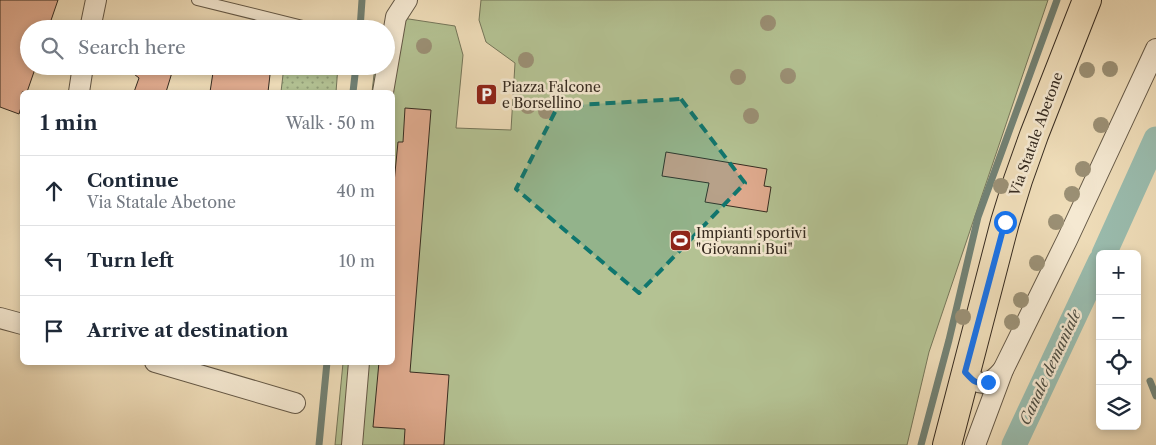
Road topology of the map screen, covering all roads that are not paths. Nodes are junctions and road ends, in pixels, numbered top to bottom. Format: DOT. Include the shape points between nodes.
graph roads {
  1 [pos="96,0"];
  2 [pos="197,0"];
  3 [pos="407,0"];
  4 [pos="1087,0"];
  5 [pos="92,20"];
  6 [pos="279,20"];
  7 [pos="395,23"];
  8 [pos="1156,49"];
  9 [pos="82,75"];
  10 [pos="387,75"];
  11 [pos="79,90"];
  12 [pos="384,90"];
  13 [pos="0,318"];
  14 [pos="20,323"];
  15 [pos="166,365"];
  16 [pos="359,365"];
  17 [pos="1003,370"];
  18 [pos="965,372"];
  19 [pos="295,402"];
  20 [pos="352,445"];
  21 [pos="946,445"];
  22 [pos="975,445"];
  1 -- 5 [label="street"];
  2 -- 6 [label="lane"];
  3 -- 7 [label="street"];
  4 -- 18 [label="main road, Via Statale Abetone" via="1018,180"];
  8 -- 17 [label="street"];
  9 -- 11 [label="street"];
  10 -- 12 [label="street"];
  13 -- 14 [label="street"];
  15 -- 19 [label="street"];
  16 -- 20 [label="street"];
  17 -- 18 [label="street" via="995,379 982,384"];
  17 -- 22 [label="street"];
  18 -- 21 [label="main road, Via Statale Abetone"];
}
